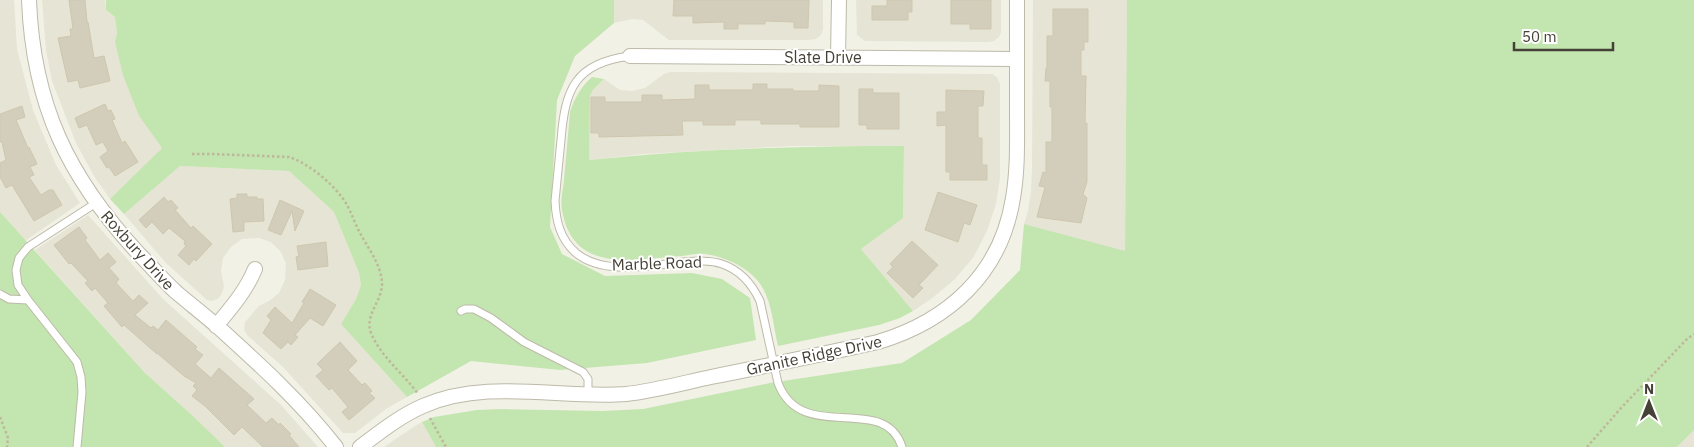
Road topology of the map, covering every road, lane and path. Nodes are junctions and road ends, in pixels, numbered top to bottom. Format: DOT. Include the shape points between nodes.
graph roads {
  1 [pos="29,0"];
  2 [pos="839,0"];
  3 [pos="1017,0"];
  4 [pos="630,56"];
  5 [pos="838,57"];
  6 [pos="1016,59"];
  7 [pos="192,154"];
  8 [pos="96,203"];
  9 [pos="255,269"];
  10 [pos="0,294"];
  11 [pos="28,300"];
  12 [pos="461,311"];
  13 [pos="216,326"];
  14 [pos="1694,334"];
  15 [pos="773,365"];
  16 [pos="588,394"];
  17 [pos="419,395"];
  18 [pos="430,416"];
  19 [pos="0,417"];
  20 [pos="7,447"];
  21 [pos="77,447"];
  22 [pos="336,447"];
  23 [pos="360,447"];
  24 [pos="446,447"];
  25 [pos="902,447"];
  26 [pos="1587,447"];
  1 -- 8 [label="street, Roxbury Drive" via="33,53 45,101 68,157"];
  2 -- 5 [label="street"];
  3 -- 6 [label="street, Granite Ridge Drive"];
  4 -- 5 [label="street, Slate Drive"];
  4 -- 15 [label="lane, Marble Road" via="604,61 586,72 565,103 555,214 565,241 584,259 598,265 708,261 734,270 754,288 760,300"];
  5 -- 6 [label="street, Slate Drive"];
  6 -- 15 [label="street, Granite Ridge Drive" via="1017,164 1013,198 1003,236 978,279 944,312 899,336"];
  7 -- 17 [label="path" via="289,157 300,160 335,189 369,249 382,282 369,323 372,334 380,349"];
  8 -- 11 [label="lane" via="28,247 19,258 16,270 18,285"];
  8 -- 13 [label="street, Roxbury Drive" via="156,272"];
  9 -- 13 [label="street" via="250,282"];
  10 -- 11 [label="lane" via="9,299"];
  11 -- 21 [label="lane" via="77,362 82,392"];
  12 -- 16 [label="lane" via="474,309 524,342 583,372 588,379"];
  13 -- 22 [label="street, Roxbury Drive" via="292,396"];
  14 -- 26 [label="path"];
  15 -- 16 [label="street, Granite Ridge Drive" via="648,391"];
  15 -- 25 [label="lane, Marble Road" via="782,393 801,411 884,424 894,432"];
  16 -- 23 [label="street, Granite Ridge Drive" via="494,392 444,399 406,415"];
  18 -- 24 [label="path"];
  19 -- 20 [label="path" via="8,438"];
}
